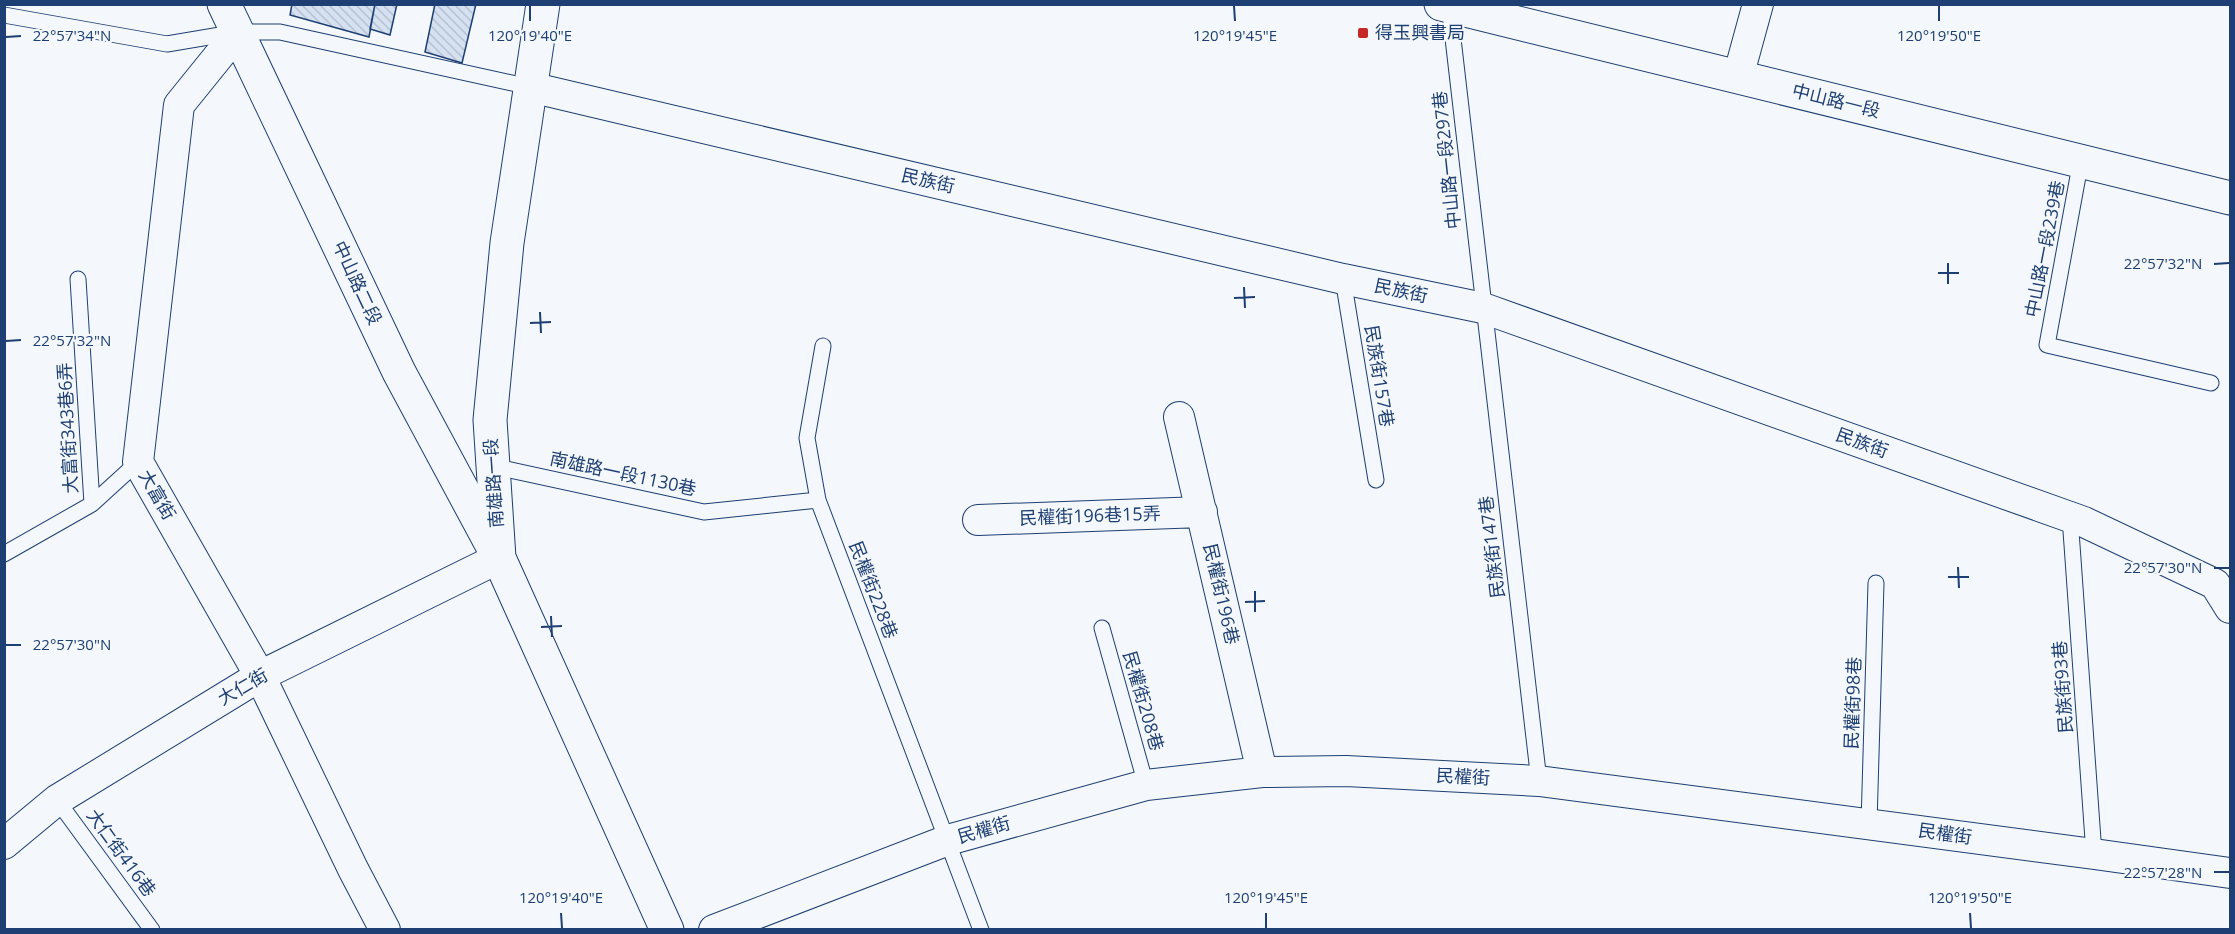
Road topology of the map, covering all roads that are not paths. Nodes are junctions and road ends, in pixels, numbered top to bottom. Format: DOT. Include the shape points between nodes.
graph roads {
  1 [pos="543,4"];
  2 [pos="1758,4"];
  3 [pos="1446,5"];
  4 [pos="4,15"];
  5 [pos="231,18"];
  6 [pos="1737,77"];
  7 [pos="530,87"];
  8 [pos="2081,160"];
  9 [pos="2230,198"];
  10 [pos="78,279"];
  11 [pos="1343,279"];
  12 [pos="1483,308"];
  13 [pos="823,346"];
  14 [pos="2211,383"];
  15 [pos="1179,417"];
  16 [pos="138,462"];
  17 [pos="492,466"];
  18 [pos="1376,480"];
  19 [pos="818,500"];
  20 [pos="92,504"];
  21 [pos="1202,512"];
  22 [pos="2070,518"];
  23 [pos="978,520"];
  24 [pos="4,554"];
  25 [pos="499,558"];
  26 [pos="1876,583"];
  27 [pos="2230,608"];
  28 [pos="1102,628"];
  29 [pos="260,676"];
  30 [pos="1262,772"];
  31 [pos="1539,781"];
  32 [pos="1146,785"];
  33 [pos="57,800"];
  34 [pos="1869,824"];
  35 [pos="948,840"];
  36 [pos="4,844"];
  37 [pos="2094,854"];
  38 [pos="2230,873"];
  39 [pos="152,930"];
  40 [pos="385,930"];
  41 [pos="667,930"];
  42 [pos="714,930"];
  43 [pos="981,930"];
  1 -- 7 [label="street, 南雄路一段"];
  2 -- 6 [label="street"];
  3 -- 6 [label="street, 中山路一段"];
  3 -- 12 [label="lane, 中山路一段297巷"];
  4 -- 5 [label="lane" via="167,44"];
  5 -- 7 [label="lane"];
  5 -- 16 [label="street, 大富街" via="179,105"];
  5 -- 25 [label="street, 中山路二段" via="399,372"];
  6 -- 8 [label="street, 中山路一段"];
  7 -- 11 [label="street, 民族街"];
  7 -- 17 [label="street, 南雄路一段" via="499,317 490,420"];
  8 -- 9 [label="street, 中山路一段"];
  8 -- 14 [label="lane, 中山路一段239巷" via="2047,345"];
  10 -- 20 [label="lane, 大富街343巷6弄"];
  11 -- 12 [label="street, 民族街"];
  11 -- 18 [label="lane, 民族街157巷"];
  12 -- 22 [label="street, 民族街"];
  12 -- 31 [label="lane, 民族街147巷"];
  13 -- 19 [label="lane, 民權街228巷" via="807,438"];
  15 -- 21 [label="street, 民權街196巷"];
  16 -- 20 [label="lane"];
  16 -- 29 [label="street, 大富街"];
  17 -- 19 [label="lane, 南雄路一段1130巷" via="704,512"];
  17 -- 25 [label="street, 南雄路一段"];
  19 -- 35 [label="lane, 民權街228巷"];
  20 -- 24 [label="lane"];
  21 -- 23 [label="street, 民權街196巷15弄"];
  21 -- 30 [label="street, 民權街196巷"];
  22 -- 27 [label="street, 民族街" via="2215,584"];
  22 -- 37 [label="lane, 民族街93巷"];
  25 -- 29 [label="street, 大仁街"];
  25 -- 41 [label="street, 南雄路一段"];
  26 -- 34 [label="lane, 民權街98巷"];
  28 -- 32 [label="lane, 民權街208巷"];
  29 -- 33 [label="street, 大仁街"];
  29 -- 40 [label="street, 大富街"];
  30 -- 31 [label="street, 民權街" via="1346,771"];
  30 -- 32 [label="street, 民權街"];
  31 -- 34 [label="street, 民權街"];
  32 -- 35 [label="street, 民權街"];
  33 -- 36 [label="street, 大仁街"];
  33 -- 39 [label="lane, 大仁街416巷"];
  34 -- 37 [label="street, 民權街"];
  35 -- 42 [label="street, 民權街"];
  35 -- 43 [label="lane, 民權街228巷"];
  37 -- 38 [label="street, 民權街"];
}
